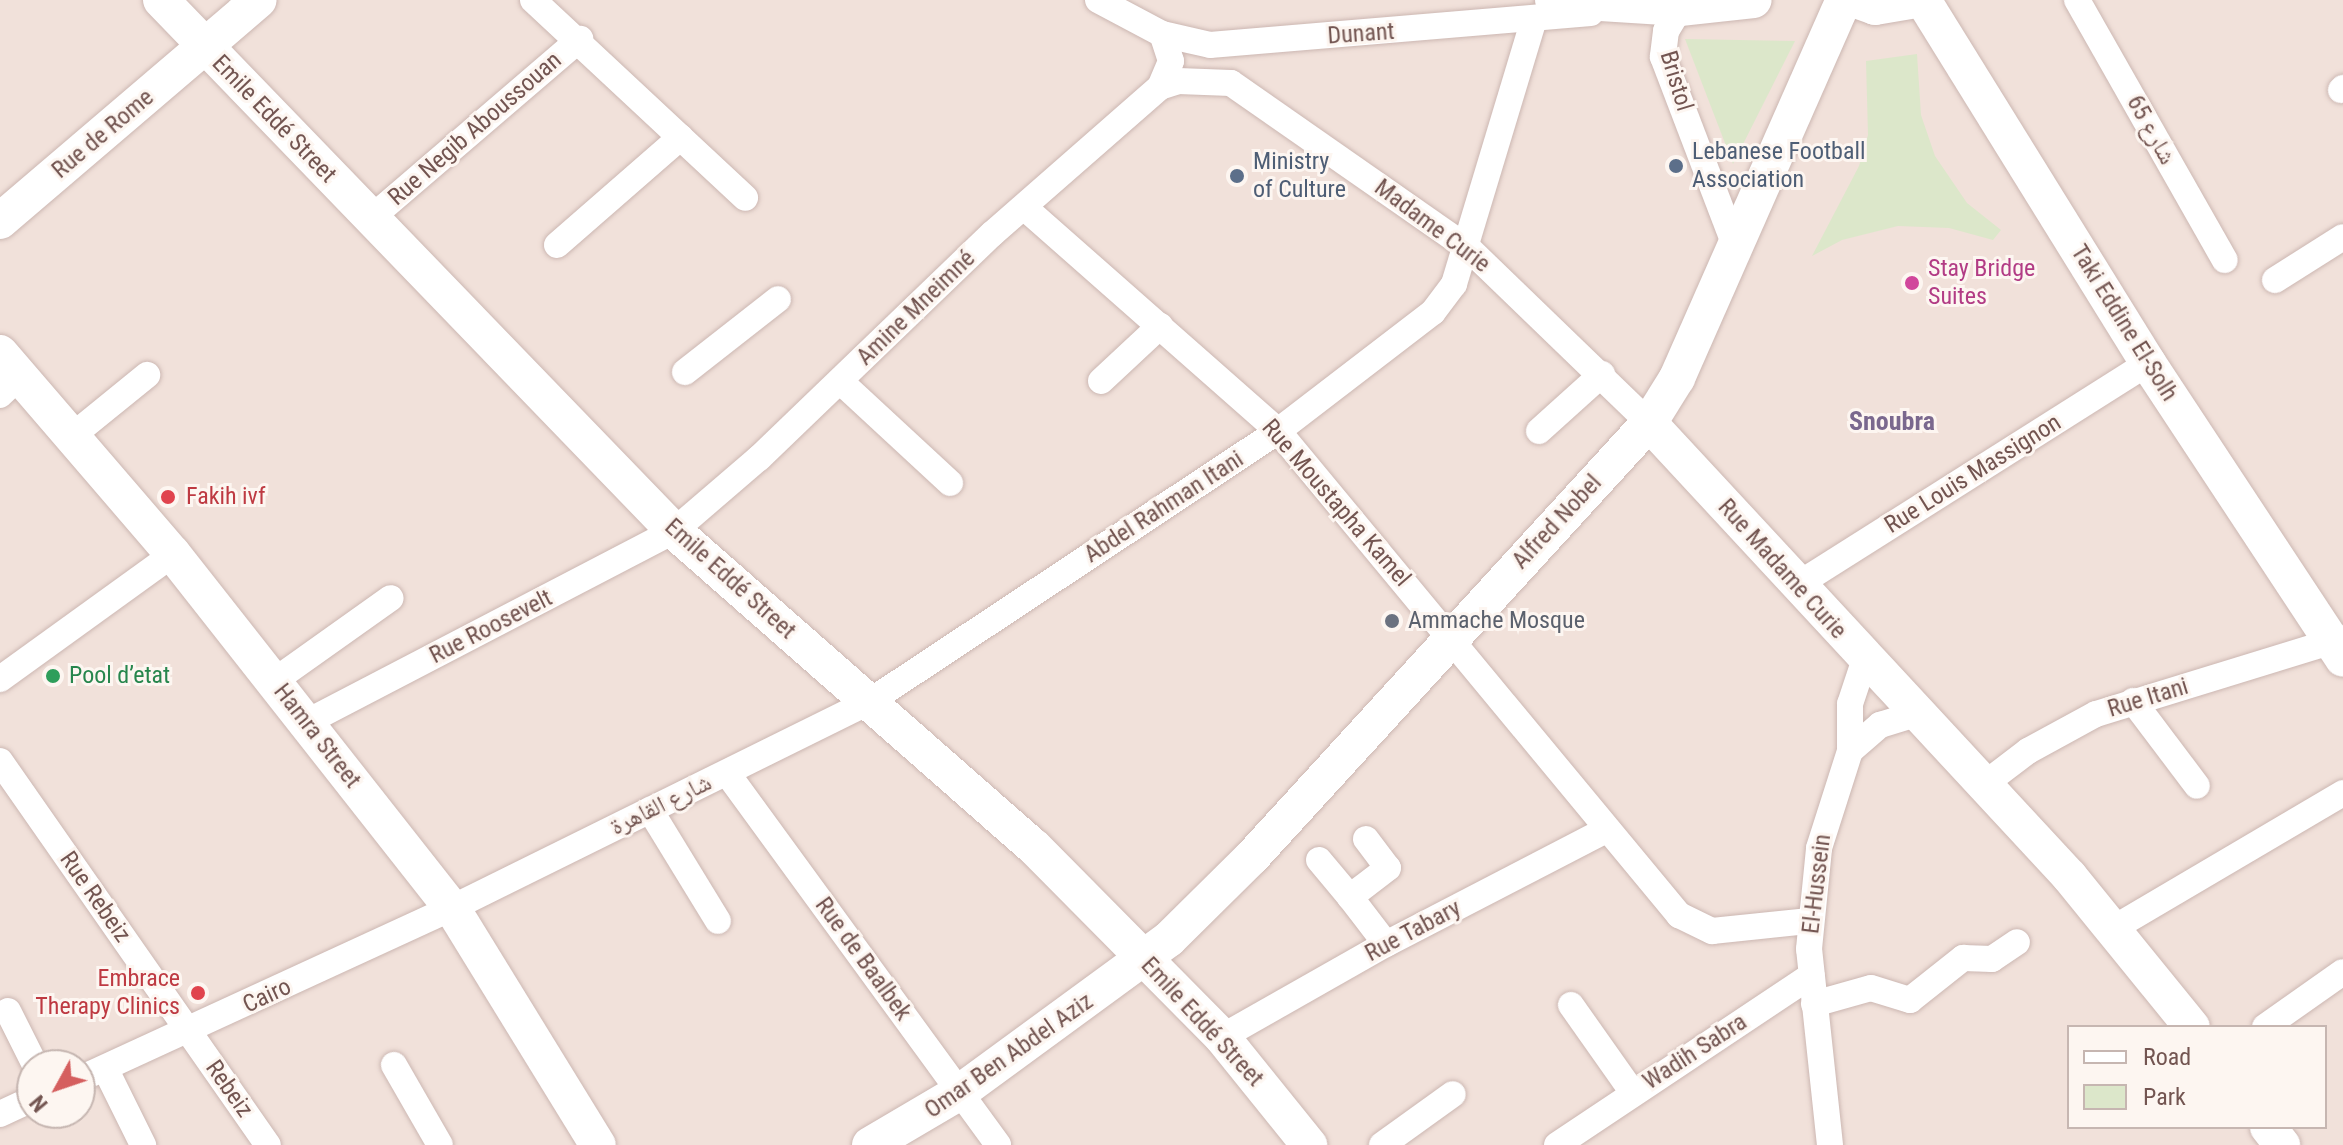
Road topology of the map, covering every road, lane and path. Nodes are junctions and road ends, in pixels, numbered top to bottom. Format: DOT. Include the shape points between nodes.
graph roads {
  1 [pos="161,0"];
  2 [pos="259,0"];
  3 [pos="533,0"];
  4 [pos="1098,0"];
  5 [pos="1754,0"];
  6 [pos="1844,0"];
  7 [pos="1856,0"];
  8 [pos="1916,0"];
  9 [pos="1923,0"];
  10 [pos="1951,0"];
  11 [pos="2077,0"];
  12 [pos="1680,8"];
  13 [pos="1543,11"];
  14 [pos="1162,34"];
  15 [pos="580,39"];
  16 [pos="1234,44"];
  17 [pos="207,48"];
  18 [pos="1196,78"];
  19 [pos="1231,83"];
  20 [pos="1160,87"];
  21 [pos="681,137"];
  22 [pos="745,198"];
  23 [pos="1025,208"];
  24 [pos="370,219"];
  25 [pos="0,221"];
  26 [pos="2343,237"];
  27 [pos="557,245"];
  28 [pos="1735,246"];
  29 [pos="1469,249"];
  30 [pos="2225,260"];
  31 [pos="2275,280"];
  32 [pos="778,299"];
  33 [pos="1160,326"];
  34 [pos="2148,363"];
  35 [pos="685,372"];
  36 [pos="1602,374"];
  37 [pos="7,375"];
  38 [pos="147,375"];
  39 [pos="840,381"];
  40 [pos="1101,381"];
  41 [pos="1649,423"];
  42 [pos="1278,431"];
  43 [pos="1539,431"];
  44 [pos="72,436"];
  45 [pos="950,483"];
  46 [pos="674,531"];
  47 [pos="173,554"];
  48 [pos="1797,585"];
  49 [pos="391,598"];
  50 [pos="1450,636"];
  51 [pos="2340,640"];
  52 [pos="1865,659"];
  53 [pos="0,679"];
  54 [pos="274,681"];
  55 [pos="2133,701"];
  56 [pos="869,702"];
  57 [pos="1916,714"];
  58 [pos="307,722"];
  59 [pos="1850,751"];
  60 [pos="0,761"];
  61 [pos="727,773"];
  62 [pos="1982,786"];
  63 [pos="2197,786"];
  64 [pos="2343,793"];
  65 [pos="650,810"];
  66 [pos="1606,830"];
  67 [pos="1366,839"];
  68 [pos="1319,860"];
  69 [pos="1350,897"];
  70 [pos="452,908"];
  71 [pos="718,921"];
  72 [pos="1809,921"];
  73 [pos="2114,928"];
  74 [pos="2017,942"];
  75 [pos="1386,944"];
  76 [pos="1144,959"];
  77 [pos="2343,972"];
  78 [pos="1812,975"];
  79 [pos="1814,1004"];
  80 [pos="1571,1005"];
  81 [pos="8,1011"];
  82 [pos="2190,1025"];
  83 [pos="2268,1025"];
  84 [pos="190,1033"];
  85 [pos="1222,1037"];
  86 [pos="27,1049"];
  87 [pos="394,1065"];
  88 [pos="106,1070"];
  89 [pos="96,1073"];
  90 [pos="960,1092"];
  91 [pos="1633,1093"];
  92 [pos="1453,1094"];
  93 [pos="2270,1129"];
  94 [pos="908,1138"];
  95 [pos="1584,1138"];
  96 [pos="143,1145"];
  97 [pos="268,1145"];
  98 [pos="440,1145"];
  99 [pos="598,1145"];
  100 [pos="870,1145"];
  101 [pos="998,1145"];
  102 [pos="1309,1145"];
  103 [pos="1382,1145"];
  104 [pos="1557,1145"];
  105 [pos="1830,1145"];
  106 [pos="2282,1145"];
  1 -- 17 [label="main road, Emile Eddé Street"];
  2 -- 17 [label="main road, Rue de Rome"];
  3 -- 15 [label="street, Rue Negib Aboussouan"];
  4 -- 14 [label="street, Dunant"];
  5 -- 12 [label="main road, Dunant"];
  6 -- 28 [label="main road, Alfred Nobel"];
  7 -- 8 [label="main road" via="1875,7"];
  9 -- 34 [label="main road, Taki Eddine El-Solh"];
  10 -- 51 [label="main road, Taki Eddine El-Solh"];
  11 -- 30 [label="street, شارع 65"];
  12 -- 13 [label="main road, Dunant"];
  12 -- 28 [label="street, Bristol" via="1666,31 1663,57"];
  13 -- 16 [label="street, Dunant"];
  13 -- 29 [label="street, Abdel Rahman Itani"];
  14 -- 16 [label="street, Dunant" via="1210,45"];
  14 -- 20 [label="street" via="1171,61"];
  15 -- 21 [label="street, Rue Negib Aboussouan"];
  15 -- 24 [label="street, Rue Negib Aboussouan"];
  16 -- 19 [label="street" via="1224,63"];
  17 -- 24 [label="main road, Emile Eddé Street"];
  17 -- 25 [label="main road, Rue de Rome"];
  18 -- 19 [label="street, Madame Curie"];
  18 -- 20 [label="street, Amine Mneimné"];
  19 -- 29 [label="street, Madame Curie"];
  20 -- 23 [label="street, Amine Mneimné"];
  21 -- 22 [label="street, Rue Negib Aboussouan"];
  21 -- 27 [label="street"];
  23 -- 33 [label="street, Rue Moustapha Kamel"];
  23 -- 39 [label="street, Amine Mneimné"];
  24 -- 46 [label="main road, Emile Eddé Street"];
  26 -- 31 [label="street"];
  28 -- 41 [label="main road, Alfred Nobel" via="1677,378"];
  29 -- 36 [label="street, Madame Curie"];
  29 -- 42 [label="street, Abdel Rahman Itani" via="1442,303"];
  32 -- 35 [label="street"];
  33 -- 40 [label="street"];
  33 -- 42 [label="street, Rue Moustapha Kamel"];
  34 -- 48 [label="street, Rue Louis Massignon"];
  34 -- 51 [label="main road, Taki Eddine El-Solh"];
  36 -- 41 [label="street, Madame Curie"];
  36 -- 43 [label="street"];
  37 -- 44 [label="main road, Hamra Street"];
  38 -- 44 [label="street"];
  39 -- 45 [label="street"];
  39 -- 46 [label="street, Amine Mneimné"];
  41 -- 48 [label="main road, Rue Madame Curie"];
  41 -- 50 [label="main road, Alfred Nobel"];
  42 -- 50 [label="street, Rue Moustapha Kamel"];
  42 -- 56 [label="street, Abdel Rahman Itani"];
  44 -- 47 [label="main road, Hamra Street"];
  46 -- 56 [label="main road, Emile Eddé Street"];
  46 -- 58 [label="street, Rue Roosevelt"];
  47 -- 53 [label="street"];
  47 -- 54 [label="main road, Hamra Street"];
  48 -- 52 [label="main road, Rue Madame Curie"];
  49 -- 54 [label="street"];
  50 -- 66 [label="street, Rue Moustapha Kamel"];
  50 -- 76 [label="main road, Alfred Nobel" via="1252,857"];
  51 -- 55 [label="street, Rue Itani"];
  52 -- 57 [label="main road, Rue Madame Curie"];
  52 -- 59 [label="street" via="1850,704"];
  54 -- 58 [label="main road, Hamra Street"];
  55 -- 62 [label="street, Rue Itani" via="2059,733"];
  55 -- 63 [label="street"];
  56 -- 61 [label="street, شارع القاهرة"];
  56 -- 76 [label="main road, Emile Eddé Street" via="1033,846"];
  57 -- 59 [label="street, El-Hussein" via="1880,725"];
  57 -- 62 [label="main road"];
  58 -- 70 [label="main road, Hamra Street"];
  59 -- 72 [label="street, El-Hussein" via="1827,813"];
  60 -- 84 [label="street, Rue Rebeiz"];
  61 -- 65 [label="street, شارع القاهرة"];
  61 -- 90 [label="street, Rue de Baalbek"];
  62 -- 73 [label="main road"];
  64 -- 73 [label="street"];
  65 -- 70 [label="street, شارع القاهرة"];
  65 -- 71 [label="street"];
  66 -- 72 [label="street, Rue Moustapha Kamel" via="1664,899 1699,927 1728,931"];
  66 -- 75 [label="street, Rue Tabary"];
  67 -- 69 [label="street" via="1388,868"];
  68 -- 69 [label="street"];
  69 -- 75 [label="street"];
  70 -- 84 [label="street, Cairo"];
  70 -- 99 [label="main road, Hamra Street"];
  72 -- 78 [label="street, El-Hussein"];
  73 -- 82 [label="main road"];
  74 -- 79 [label="street" via="1992,959 1964,957 1910,1000 1871,988"];
  75 -- 85 [label="street, Rue Tabary"];
  76 -- 85 [label="main road, Emile Eddé Street"];
  76 -- 90 [label="main road, Omar Ben Abdel Aziz"];
  77 -- 83 [label="street"];
  78 -- 79 [label="street, El-Hussein"];
  78 -- 91 [label="street, Wadih Sabra"];
  79 -- 105 [label="street, El-Hussein"];
  80 -- 91 [label="street"];
  81 -- 86 [label="street"];
  84 -- 88 [label="street, Cairo"];
  84 -- 97 [label="street, Rebeiz"];
  85 -- 102 [label="main road, Emile Eddé Street"];
  87 -- 98 [label="street"];
  88 -- 89 [label="street, Cairo"];
  88 -- 96 [label="street"];
  90 -- 94 [label="main road, Omar Ben Abdel Aziz"];
  90 -- 101 [label="street, Rue de Baalbek"];
  91 -- 95 [label="street, Wadih Sabra"];
  92 -- 103 [label="street"];
  93 -- 106 [label="main road"];
  94 -- 100 [label="main road, Omar Ben Abdel Aziz"];
  95 -- 104 [label="street, Wadih Sabra"];
}
